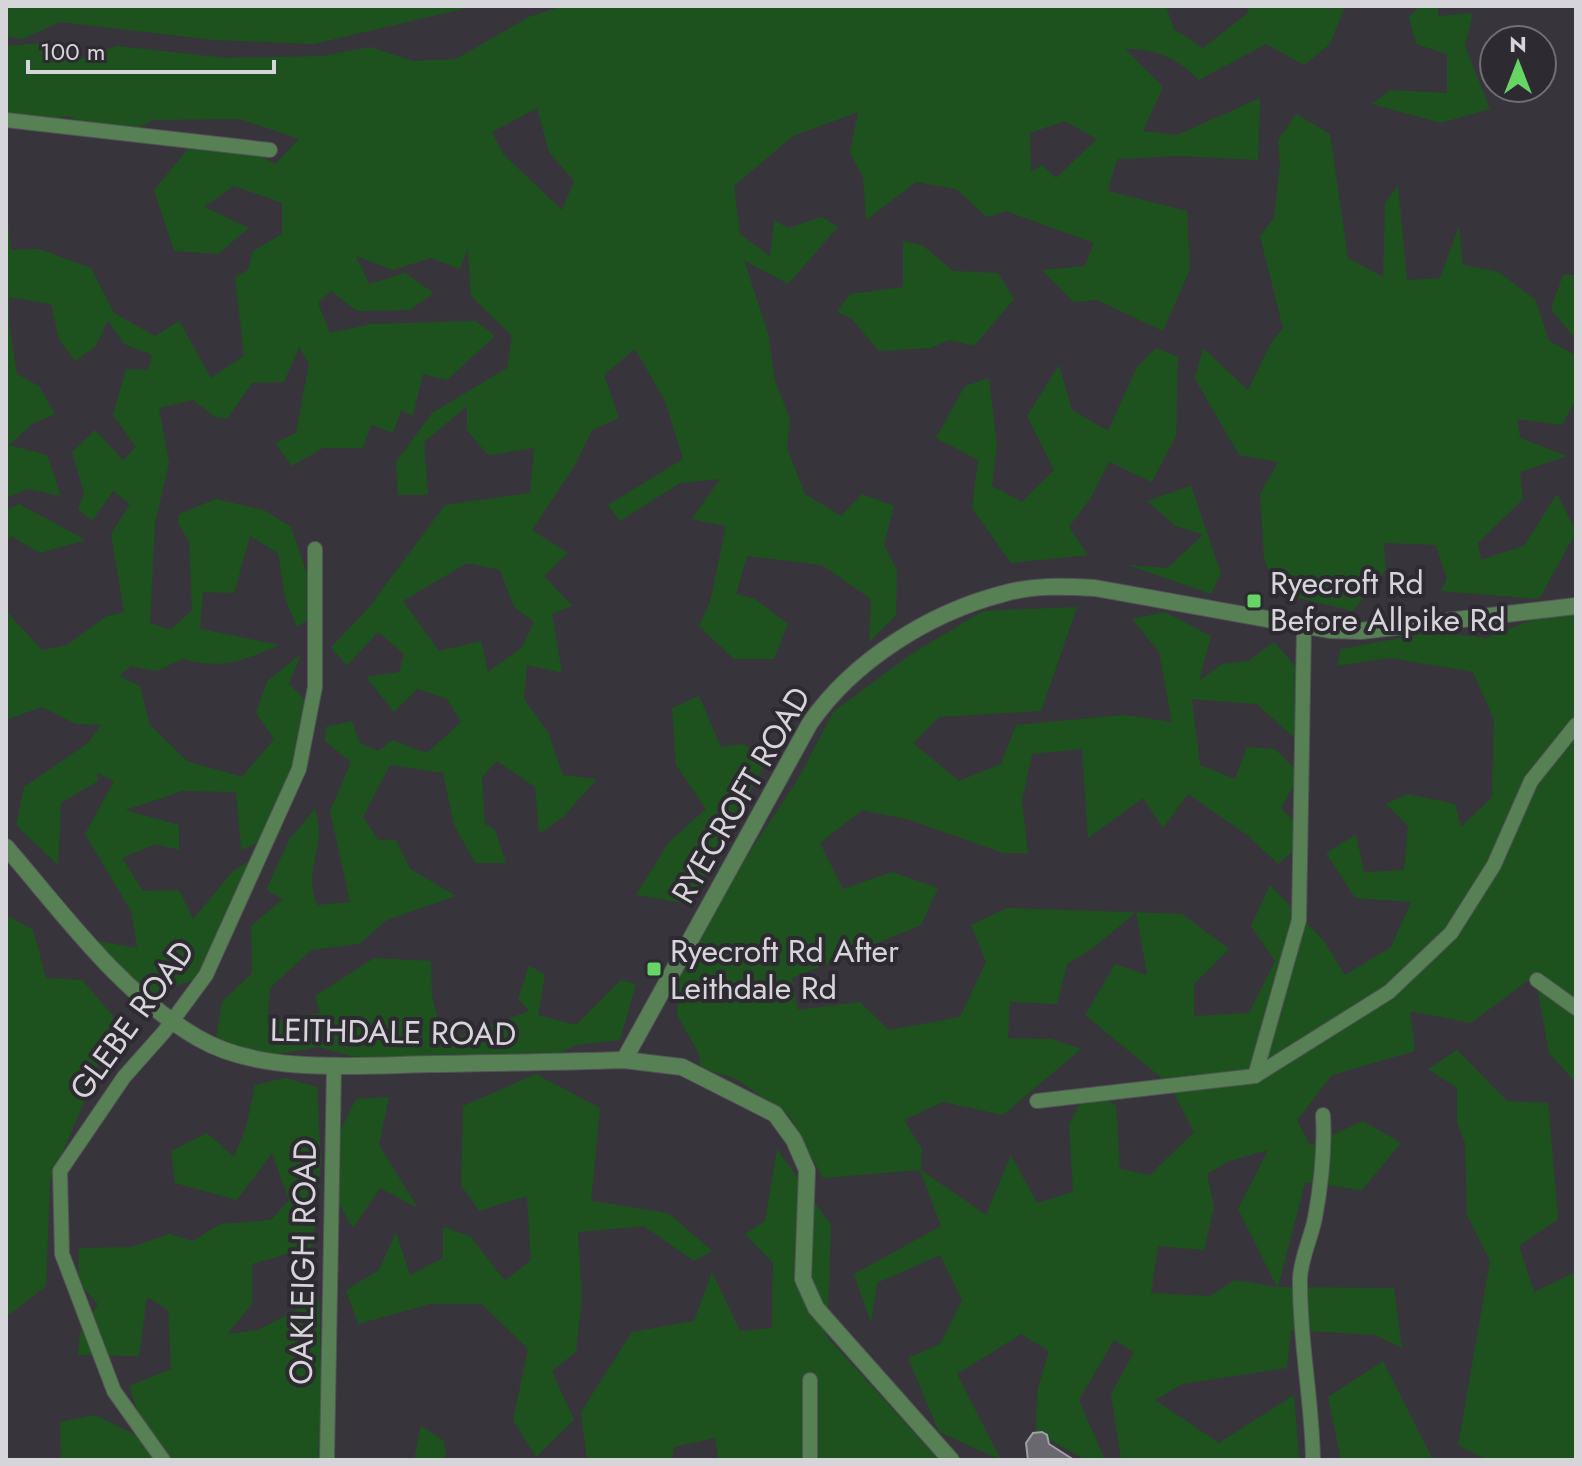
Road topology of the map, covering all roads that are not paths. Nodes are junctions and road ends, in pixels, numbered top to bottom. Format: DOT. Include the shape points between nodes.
graph roads {
  1 [pos="6,120"];
  2 [pos="270,150"];
  3 [pos="315,549"];
  4 [pos="1576,606"];
  5 [pos="1304,627"];
  6 [pos="1576,725"];
  7 [pos="6,847"];
  8 [pos="1537,980"];
  9 [pos="1576,1008"];
  10 [pos="172,1021"];
  11 [pos="624,1060"];
  12 [pos="334,1066"];
  13 [pos="1255,1076"];
  14 [pos="1037,1101"];
  15 [pos="1323,1115"];
  16 [pos="810,1380"];
  17 [pos="163,1460"];
  18 [pos="327,1460"];
  19 [pos="810,1460"];
  20 [pos="951,1460"];
  21 [pos="1313,1460"];
  1 -- 2 [label="street"];
  3 -- 10 [label="street, GLEBE ROAD" via="315,687 299,769 206,975"];
  4 -- 5 [label="street, RYECROFT ROAD" via="1361,631"];
  5 -- 11 [label="street, RYECROFT ROAD" via="1062,586 1001,594 906,637 850,676 810,723"];
  5 -- 13 [label="street" via="1299,920"];
  6 -- 13 [label="street" via="1531,781 1494,865 1451,933 1389,992"];
  7 -- 10 [label="street, LEITHDALE ROAD" via="99,955"];
  8 -- 9 [label="street"];
  10 -- 12 [label="street, LEITHDALE ROAD" via="199,1039 244,1056"];
  10 -- 17 [label="street, GLEBE ROAD" via="124,1077 60,1171 62,1254 114,1391"];
  11 -- 12 [label="street, LEITHDALE ROAD"];
  11 -- 20 [label="street, LEITHDALE ROAD" via="682,1067 775,1114 807,1170 803,1279 816,1308"];
  12 -- 18 [label="street, OAKLEIGH ROAD"];
  13 -- 14 [label="street"];
  15 -- 21 [label="street" via="1317,1204 1300,1273"];
  16 -- 19 [label="street"];
}
